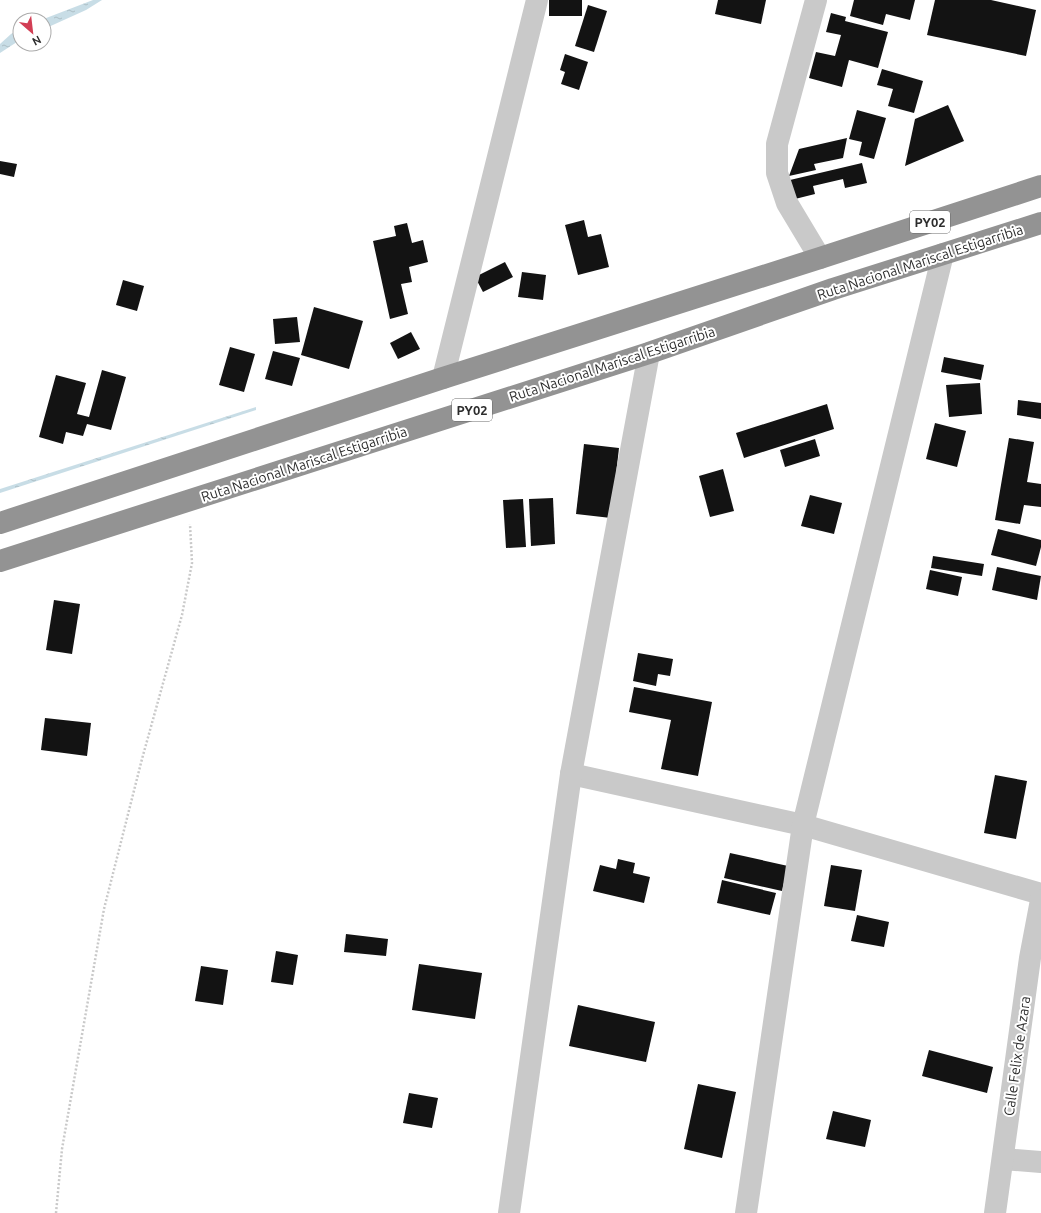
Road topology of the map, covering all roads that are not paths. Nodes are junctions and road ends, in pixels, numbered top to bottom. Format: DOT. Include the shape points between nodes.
graph roads {
  1 [pos="537,0"];
  2 [pos="816,0"];
  3 [pos="1041,186"];
  4 [pos="1041,223"];
  5 [pos="943,254"];
  6 [pos="820,258"];
  7 [pos="649,352"];
  8 [pos="444,378"];
  9 [pos="0,523"];
  10 [pos="0,561"];
  11 [pos="571,774"];
  12 [pos="803,825"];
  13 [pos="1041,894"];
  14 [pos="1041,900"];
  15 [pos="1035,958"];
  16 [pos="1003,1159"];
  17 [pos="1041,1162"];
  18 [pos="509,1213"];
  19 [pos="746,1213"];
  20 [pos="996,1213"];
  1 -- 8 [label="street"];
  2 -- 6 [label="street" via="777,144 776,173 787,203"];
  3 -- 6 [label="highway, PY02"];
  4 -- 5 [label="highway, Ruta Nacional Mariscal Estigarribia / PY02"];
  5 -- 7 [label="highway, Ruta Nacional Mariscal Estigarribia / PY02"];
  5 -- 12 [label="street"];
  6 -- 8 [label="highway, PY02"];
  7 -- 10 [label="highway, Ruta Nacional Mariscal Estigarribia / PY02"];
  7 -- 11 [label="street"];
  8 -- 9 [label="highway, PY02"];
  11 -- 12 [label="street"];
  11 -- 18 [label="street"];
  12 -- 13 [label="street"];
  12 -- 19 [label="street"];
  14 -- 15 [label="street, Calle Felix de Azara"];
  15 -- 16 [label="street, Calle Felix de Azara"];
  16 -- 17 [label="street"];
  16 -- 20 [label="street, Calle Felix de Azara"];
}
